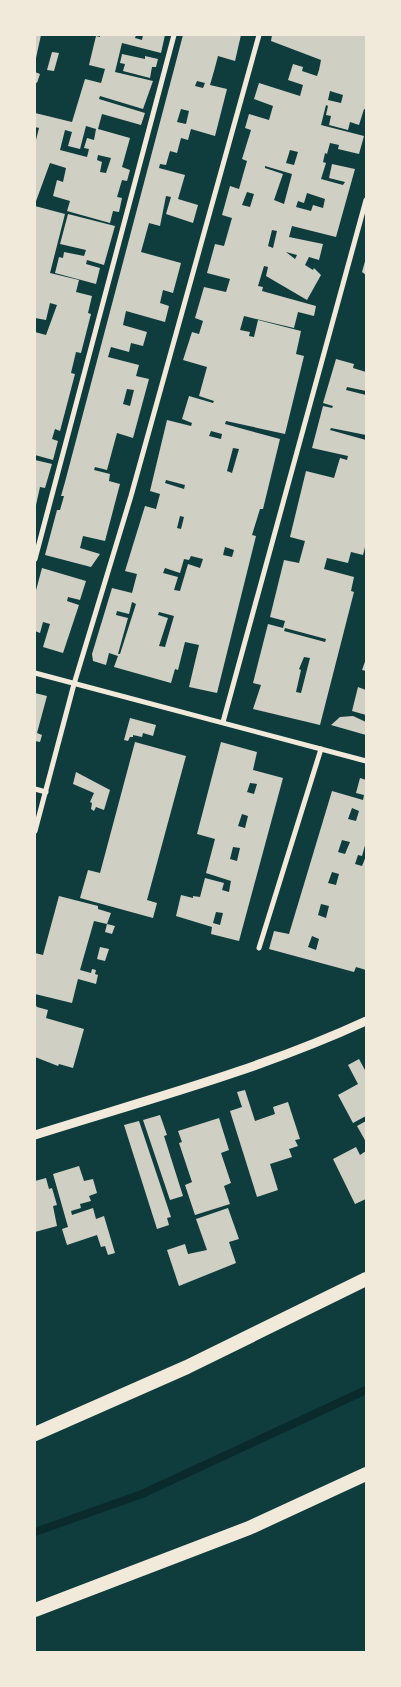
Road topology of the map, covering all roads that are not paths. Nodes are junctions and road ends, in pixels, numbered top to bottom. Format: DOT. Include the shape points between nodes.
graph roads {
  1 [pos="174,35"];
  2 [pos="259,35"];
  3 [pos="366,200"];
  4 [pos="35,559"];
  5 [pos="35,673"];
  6 [pos="74,684"];
  7 [pos="223,722"];
  8 [pos="321,748"];
  9 [pos="366,761"];
  10 [pos="35,789"];
  11 [pos="46,792"];
  12 [pos="35,831"];
  13 [pos="259,948"];
  14 [pos="366,1022"];
  15 [pos="35,1134"];
  16 [pos="366,1279"];
  17 [pos="35,1434"];
  18 [pos="366,1474"];
  19 [pos="35,1610"];
  1 -- 4 [label="street"];
  2 -- 6 [label="street" via="134,486"];
  3 -- 7 [label="street"];
  5 -- 6 [label="street"];
  6 -- 7 [label="street"];
  6 -- 11 [label="street"];
  7 -- 8 [label="street"];
  8 -- 9 [label="street"];
  8 -- 13 [label="street"];
  10 -- 11 [label="street"];
  11 -- 12 [label="street"];
  14 -- 15 [label="street" via="246,1068"];
  16 -- 17 [label="highway" via="187,1367"];
  18 -- 19 [label="highway" via="249,1528"];
}
